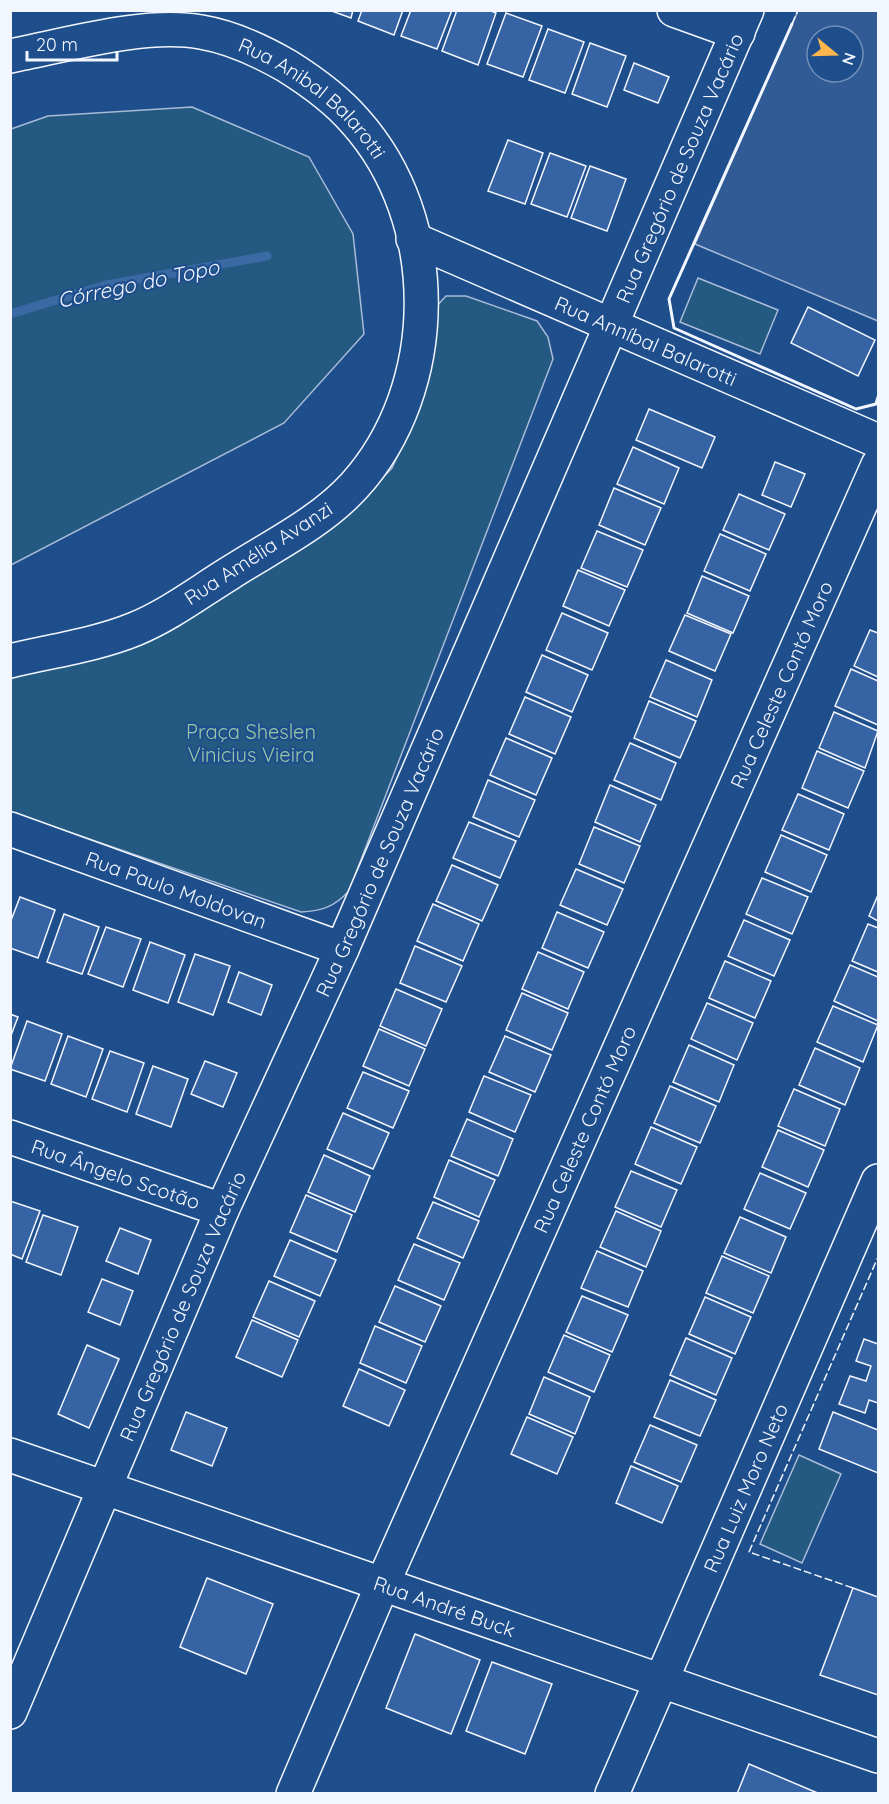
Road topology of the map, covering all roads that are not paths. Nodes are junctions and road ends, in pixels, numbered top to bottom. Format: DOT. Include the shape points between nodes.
graph roads {
  1 [pos="674,10"];
  2 [pos="742,22"];
  3 [pos="10,56"];
  4 [pos="413,239"];
  5 [pos="612,325"];
  6 [pos="879,441"];
  7 [pos="879,465"];
  8 [pos="10,662"];
  9 [pos="10,829"];
  10 [pos="342,948"];
  11 [pos="10,1137"];
  12 [pos="879,1181"];
  13 [pos="222,1210"];
  14 [pos="10,1455"];
  15 [pos="106,1488"];
  16 [pos="383,1583"];
  17 [pos="661,1679"];
  18 [pos="10,1712"];
  19 [pos="879,1756"];
  20 [pos="293,1794"];
  21 [pos="612,1794"];
  1 -- 2 [label="street"];
  2 -- 5 [label="street, Rua Gregório de Souza Vacário"];
  3 -- 4 [label="street, Rua Anibal Balarotti" via="159,29 200,31 234,40 299,74 355,121 394,178"];
  4 -- 5 [label="street, Rua Anníbal Balarotti"];
  4 -- 8 [label="street, Rua Amélia Avanzi" via="422,306 419,349 400,414 381,451 354,486 326,512 154,620 115,636"];
  5 -- 6 [label="street, Rua Anníbal Balarotti"];
  5 -- 10 [label="street, Rua Gregório de Souza Vacário"];
  7 -- 16 [label="street, Rua Celeste Contó Moro"];
  9 -- 10 [label="street, Rua Paulo Moldovan"];
  10 -- 13 [label="street, Rua Gregório de Souza Vacário"];
  11 -- 13 [label="street, Rua Ângelo Scotão"];
  12 -- 17 [label="street, Rua Luiz Moro Neto"];
  13 -- 15 [label="street, Rua Gregório de Souza Vacário"];
  14 -- 15 [label="street, Rua André Buck"];
  15 -- 16 [label="street, Rua André Buck"];
  15 -- 18 [label="street, Rua Gregório de Souza Vacário"];
  16 -- 17 [label="street, Rua André Buck"];
  16 -- 20 [label="street, Rua Celeste Contó Moro"];
  17 -- 19 [label="street, Rua André Buck"];
  17 -- 21 [label="street, Rua Luiz Moro Neto"];
}
